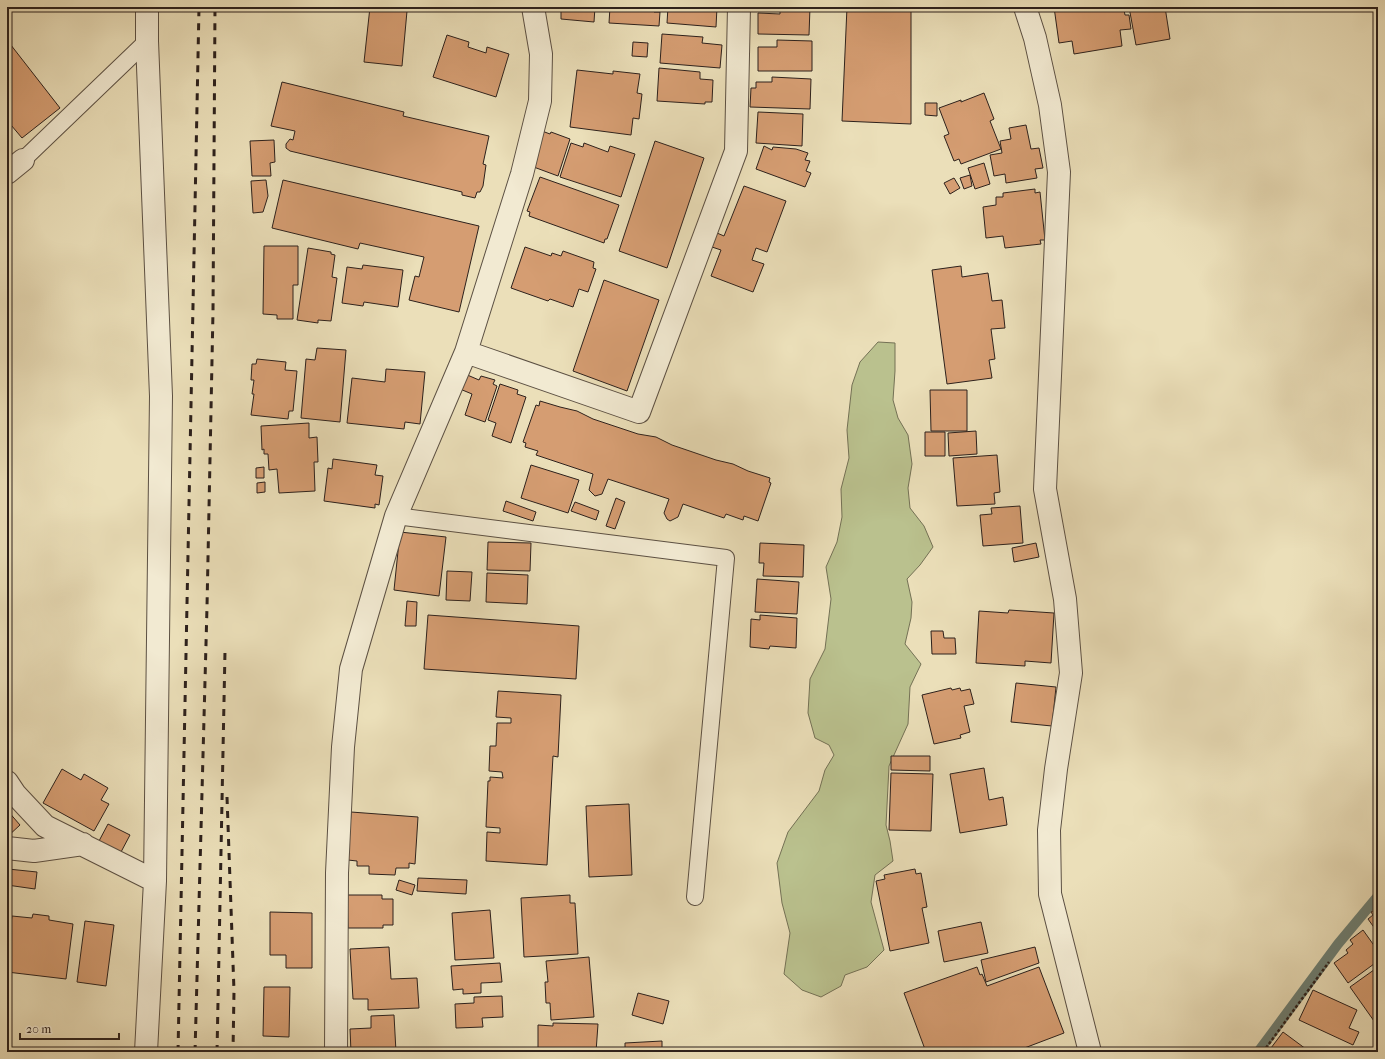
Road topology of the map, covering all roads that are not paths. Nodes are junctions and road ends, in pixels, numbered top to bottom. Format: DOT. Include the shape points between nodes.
graph roads {
  1 [pos="147,7"];
  2 [pos="533,7"];
  3 [pos="739,7"];
  4 [pos="1024,7"];
  5 [pos="147,41"];
  6 [pos="15,166"];
  7 [pos="466,352"];
  8 [pos="396,516"];
  9 [pos="7,782"];
  10 [pos="83,844"];
  11 [pos="7,848"];
  12 [pos="155,881"];
  13 [pos="696,897"];
  14 [pos="146,1052"];
  15 [pos="336,1052"];
  16 [pos="1090,1052"];
  1 -- 5 [label="street"];
  2 -- 7 [label="street" via="541,54 540,101 522,174"];
  3 -- 7 [label="street" via="736,151 639,412"];
  4 -- 16 [label="street" via="1035,38 1050,105 1059,172 1045,489 1065,599 1071,673 1049,830 1050,894"];
  5 -- 6 [label="lane"];
  5 -- 12 [label="street" via="161,396"];
  7 -- 8 [label="street"];
  8 -- 13 [label="lane" via="726,558"];
  8 -- 15 [label="street" via="351,669 343,748 337,872"];
  9 -- 10 [label="street" via="45,826"];
  10 -- 11 [label="street" via="34,851"];
  10 -- 12 [label="street"];
  12 -- 14 [label="street"];
}
